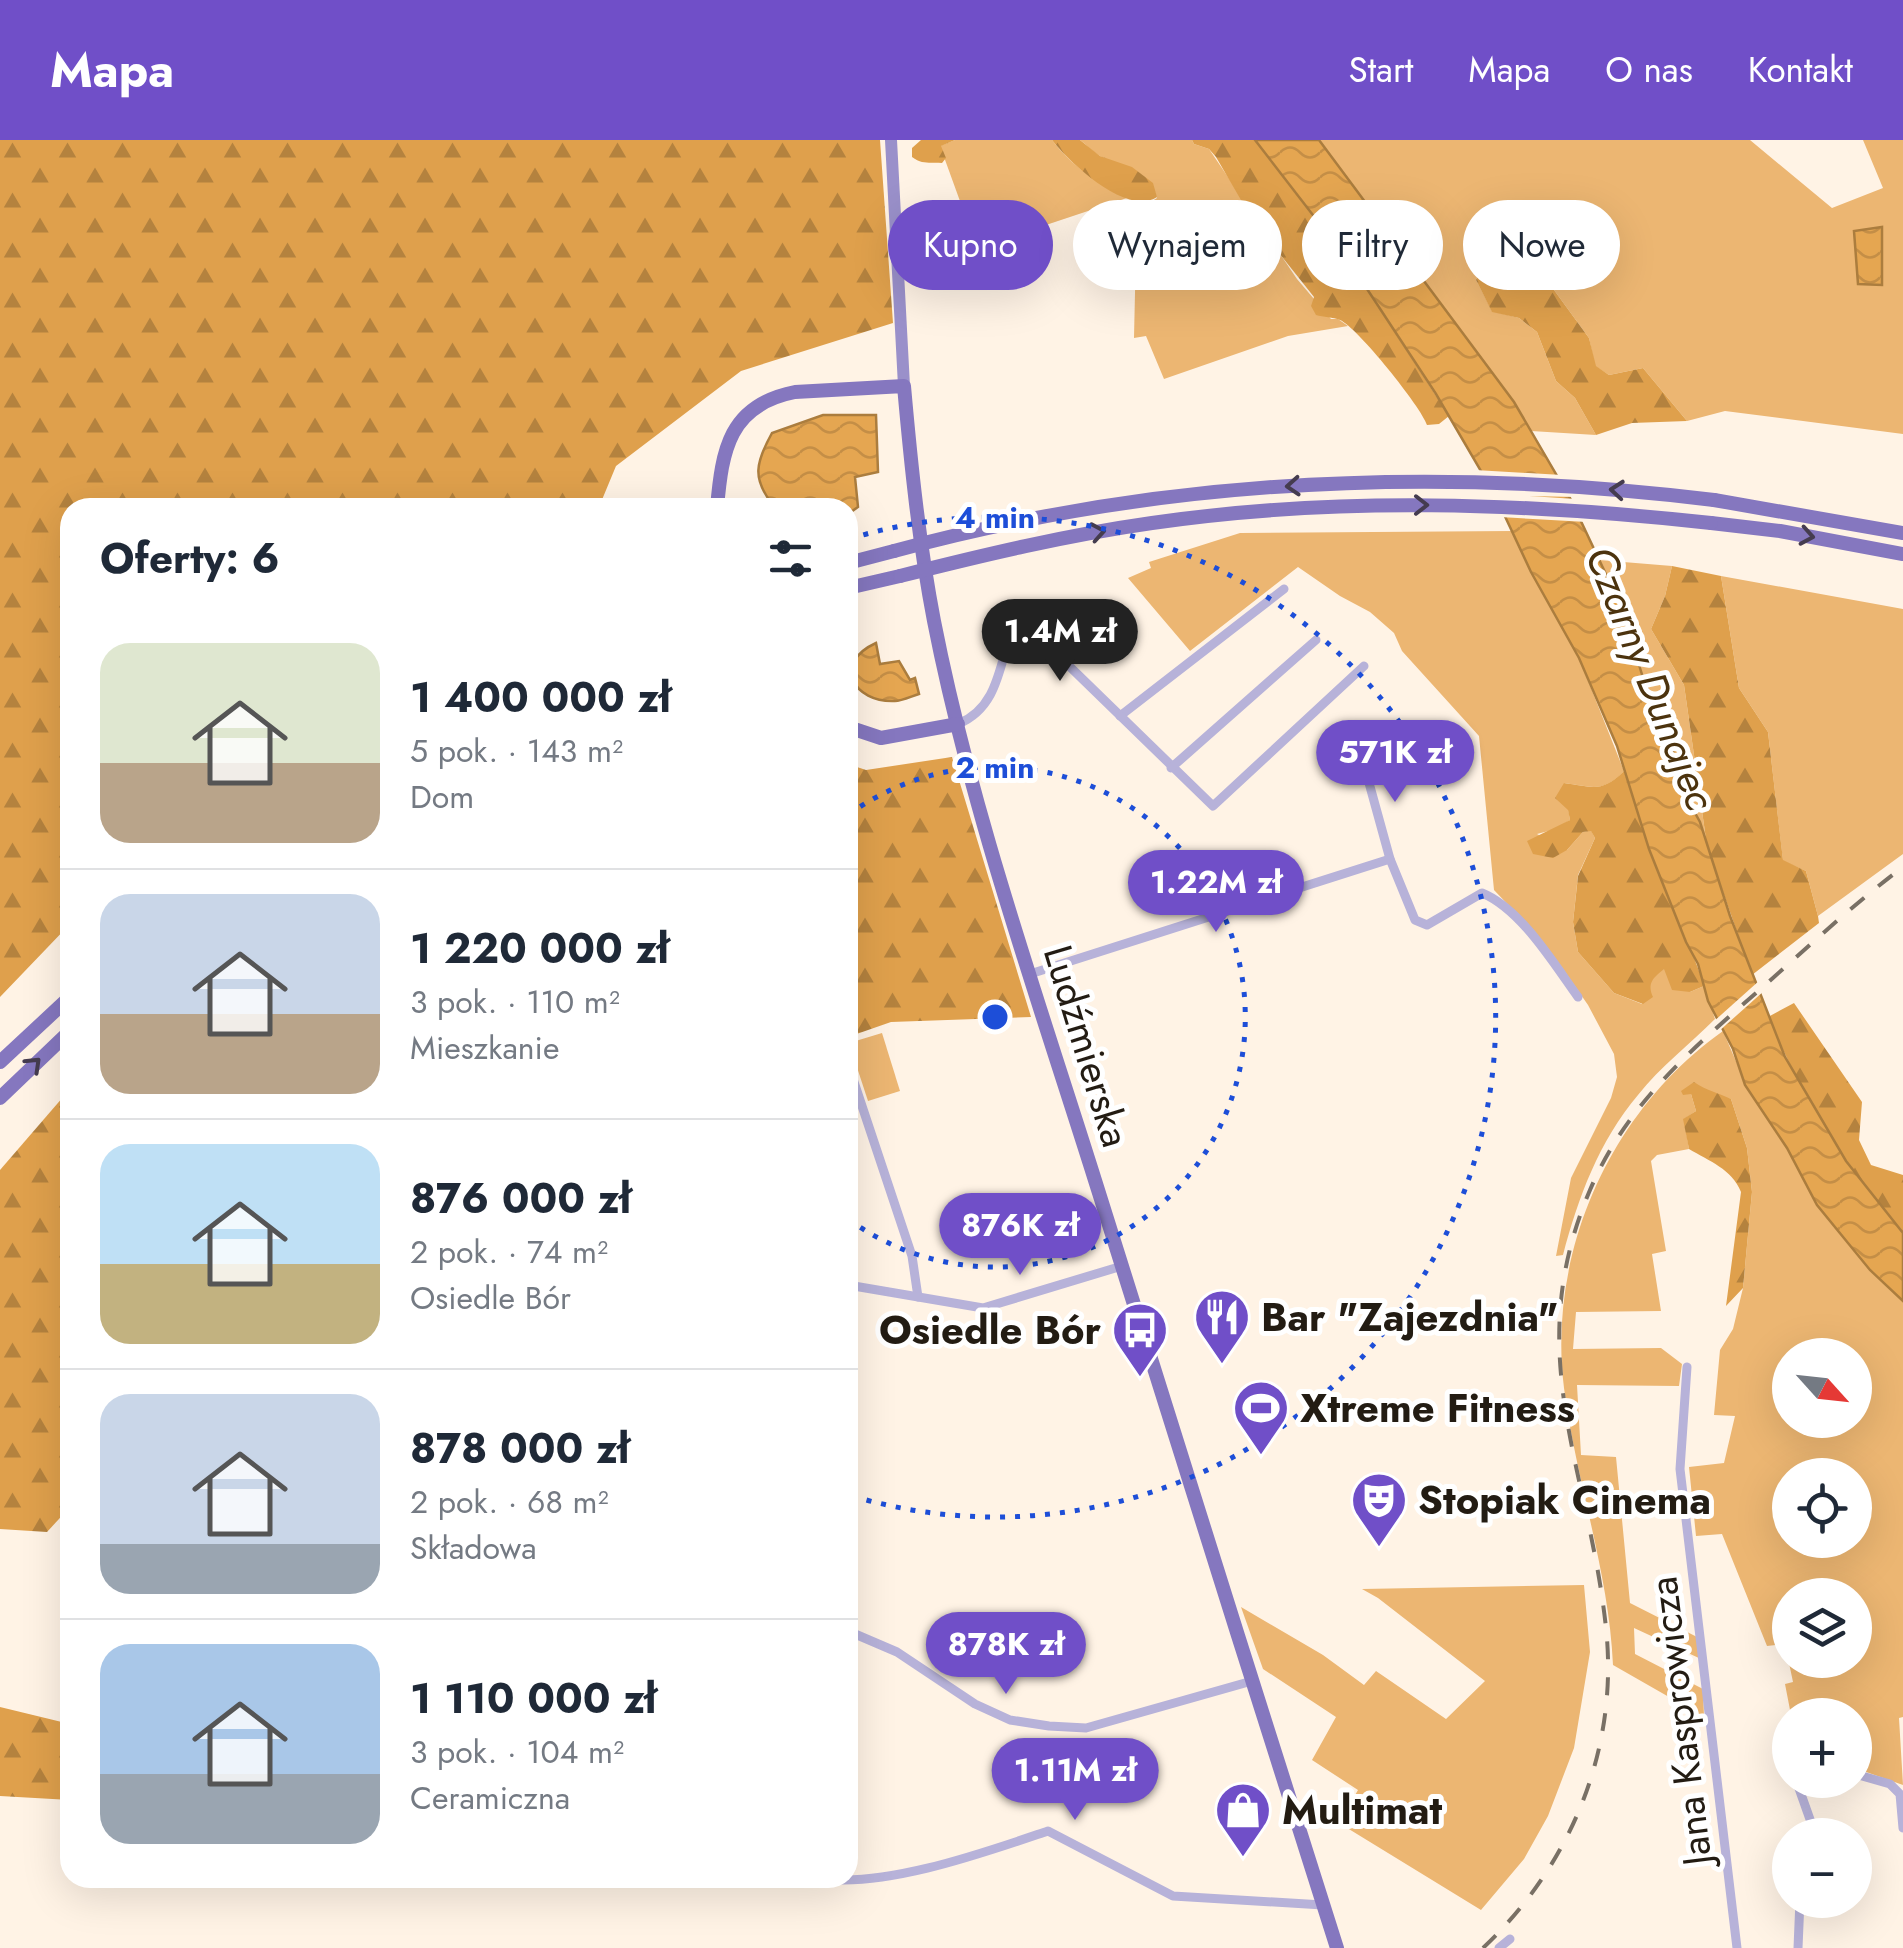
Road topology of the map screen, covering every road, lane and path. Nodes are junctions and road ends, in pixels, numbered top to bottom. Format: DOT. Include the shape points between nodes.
graph roads {
  1 [pos="890,140"];
  2 [pos="904,386"];
  3 [pos="720,498"];
  4 [pos="1903,533"];
  5 [pos="1903,554"];
  6 [pos="858,559"];
  7 [pos="873,582"];
  8 [pos="858,586"];
  9 [pos="1284,590"];
  10 [pos="858,592"];
  11 [pos="1316,640"];
  12 [pos="1364,666"];
  13 [pos="1120,716"];
  14 [pos="958,724"];
  15 [pos="858,732"];
  16 [pos="1363,761"];
  17 [pos="1171,768"];
  18 [pos="1390,859"];
  19 [pos="1030,974"];
  20 [pos="1578,997"];
  21 [pos="60,1006"];
  22 [pos="60,1041"];
  23 [pos="0,1062"];
  24 [pos="858,1094"];
  25 [pos="0,1098"];
  26 [pos="1122,1266"];
  27 [pos="858,1287"];
  28 [pos="918,1297"];
  29 [pos="1687,1367"];
  30 [pos="858,1635"];
  31 [pos="1252,1681"];
  32 [pos="1872,1779"];
  33 [pos="1903,1828"];
  34 [pos="858,1878"];
  35 [pos="1323,1905"];
  36 [pos="1799,1918"];
  37 [pos="1510,1938"];
  38 [pos="1336,1948"];
  39 [pos="1499,1948"];
  40 [pos="1736,1948"];
  41 [pos="1798,1948"];
  1 -- 2 [label="main road, Ludźmierska"];
  2 -- 3 [label="main road" via="795,392 767,400 728,441"];
  2 -- 14 [label="main road, Ludźmierska" via="928,587"];
  4 -- 6 [label="main road, one-way, bridge" via="1714,500 1521,484 1336,483 1129,500"];
  7 -- 5 [label="main road, one-way, bridge" via="1155,522 1402,505 1522,506 1711,523"];
  7 -- 8 [label="main road"];
  7 -- 10 [label="main road"];
  9 -- 13 [label="street"];
  11 -- 17 [label="street"];
  12 -- 17 [label="street" via="1212,806"];
  13 -- 14 [label="street" via="1066,663 1006,645 984,707"];
  13 -- 17 [label="street"];
  14 -- 15 [label="main road" via="897,738"];
  14 -- 19 [label="main road, Ludźmierska"];
  16 -- 18 [label="street"];
  18 -- 19 [label="street"];
  18 -- 20 [label="street" via="1415,920 1427,925 1482,893 1495,898"];
  19 -- 26 [label="main road, Ludźmierska"];
  21 -- 23 [label="main road"];
  25 -- 22 [label="main road, one-way"];
  24 -- 28 [label="street" via="912,1256"];
  26 -- 28 [label="street" via="983,1308"];
  26 -- 31 [label="main road, Ludźmierska"];
  27 -- 28 [label="street"];
  29 -- 40 [label="street, Jana Kasprowicza" via="1680,1469"];
  30 -- 31 [label="street" via="975,1704 1010,1720 1049,1726 1086,1728"];
  31 -- 35 [label="main road, Ludźmierska"];
  32 -- 33 [label="street" via="1900,1794"];
  34 -- 35 [label="street" via="963,1860 1048,1831 1173,1896"];
  35 -- 38 [label="main road, Ludźmierska"];
  36 -- 41 [label="street"];
  37 -- 39 [label="street"];
}
